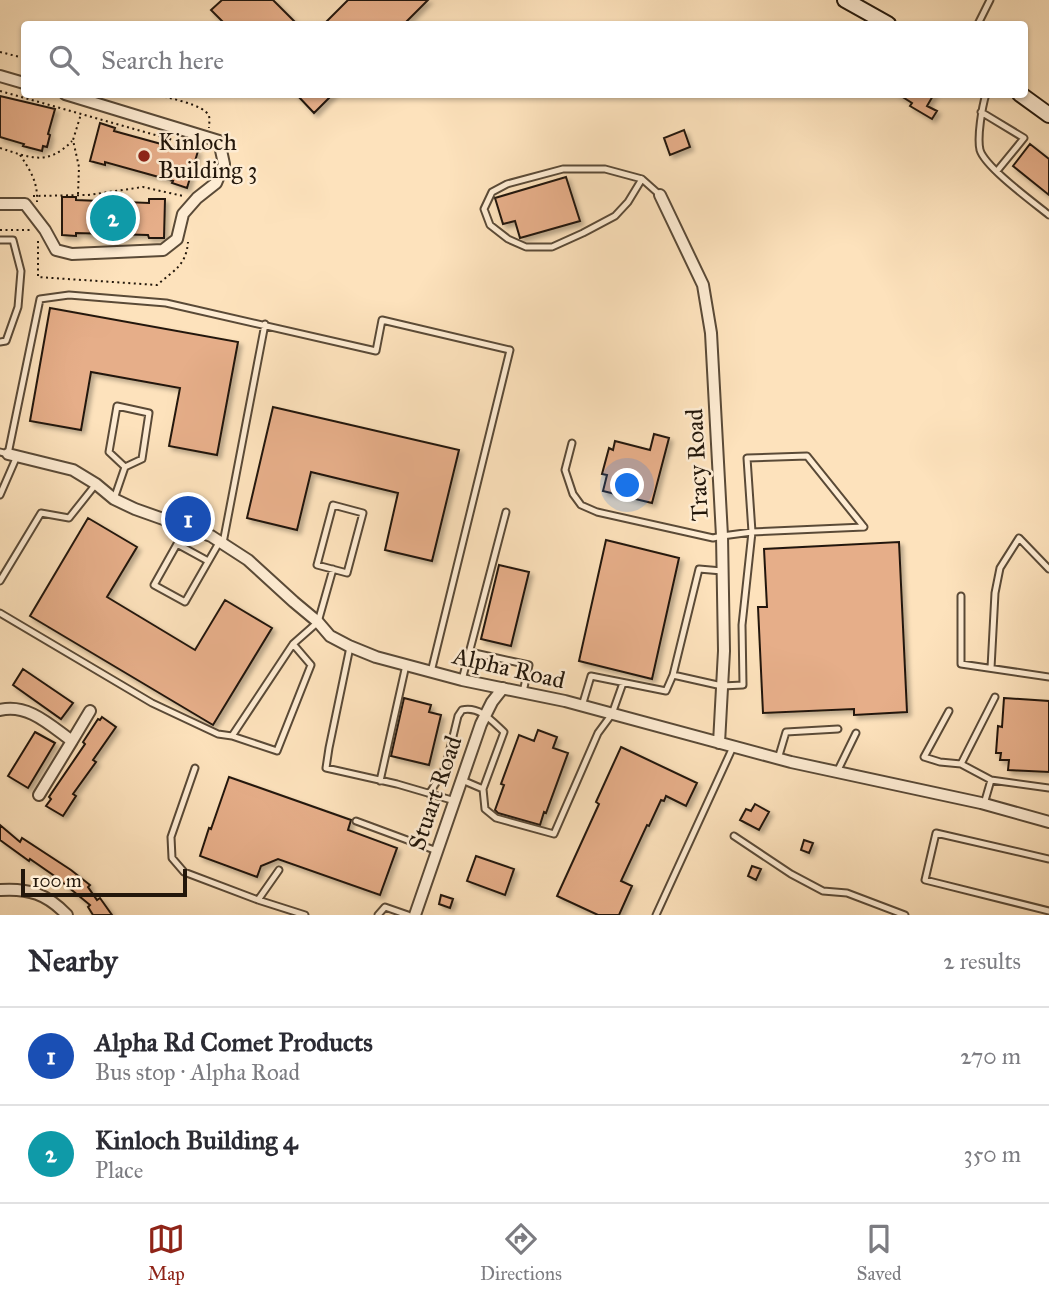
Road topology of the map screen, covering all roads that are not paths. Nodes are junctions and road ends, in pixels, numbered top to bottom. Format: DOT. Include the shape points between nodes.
graph roads {
  1 [pos="845,0"];
  2 [pos="990,0"];
  3 [pos="883,21"];
  4 [pos="980,21"];
  5 [pos="0,75"];
  6 [pos="21,82"];
  7 [pos="78,98"];
  8 [pos="985,98"];
  9 [pos="1026,98"];
  10 [pos="981,113"];
  11 [pos="1049,115"];
  12 [pos="997,171"];
  13 [pos="642,179"];
  14 [pos="660,195"];
  15 [pos="0,204"];
  16 [pos="1049,215"];
  17 [pos="0,240"];
  18 [pos="265,324"];
  19 [pos="0,342"];
  20 [pos="572,443"];
  21 [pos="8,454"];
  22 [pos="125,467"];
  23 [pos="96,484"];
  24 [pos="0,495"];
  25 [pos="114,499"];
  26 [pos="506,512"];
  27 [pos="752,532"];
  28 [pos="722,536"];
  29 [pos="221,542"];
  30 [pos="208,561"];
  31 [pos="332,569"];
  32 [pos="1049,569"];
  33 [pos="722,571"];
  34 [pos="0,581"];
  35 [pos="961,596"];
  36 [pos="0,613"];
  37 [pos="318,622"];
  38 [pos="723,625"];
  39 [pos="742,625"];
  40 [pos="293,644"];
  41 [pos="350,647"];
  42 [pos="470,652"];
  43 [pos="405,665"];
  44 [pos="991,668"];
  45 [pos="431,672"];
  46 [pos="673,675"];
  47 [pos="1049,677"];
  48 [pos="462,680"];
  49 [pos="623,683"];
  50 [pos="722,685"];
  51 [pos="503,688"];
  52 [pos="523,692"];
  53 [pos="995,696"];
  54 [pos="582,706"];
  55 [pos="0,710"];
  56 [pos="90,711"];
  57 [pos="949,711"];
  58 [pos="486,714"];
  59 [pos="612,714"];
  60 [pos="838,729"];
  61 [pos="856,733"];
  62 [pos="232,736"];
  63 [pos="72,741"];
  64 [pos="719,743"];
  65 [pos="733,747"];
  66 [pos="778,759"];
  67 [pos="961,764"];
  68 [pos="195,768"];
  69 [pos="837,772"];
  70 [pos="461,780"];
  71 [pos="992,780"];
  72 [pos="380,781"];
  73 [pos="1049,788"];
  74 [pos="483,789"];
  75 [pos="429,794"];
  76 [pos="39,795"];
  77 [pos="455,801"];
  78 [pos="984,804"];
  79 [pos="355,821"];
  80 [pos="1049,822"];
  81 [pos="734,836"];
  82 [pos="437,851"];
  83 [pos="1049,859"];
  84 [pos="279,870"];
  85 [pos="0,890"];
  86 [pos="258,901"];
  87 [pos="1049,911"];
  88 [pos="67,915"];
  89 [pos="305,915"];
  90 [pos="378,915"];
  91 [pos="408,915"];
  92 [pos="415,915"];
  93 [pos="656,915"];
  94 [pos="905,915"];
  1 -- 3 [label="main road"];
  2 -- 4 [label="lane"];
  5 -- 6 [label="street"];
  7 -- 15 [label="street" via="219,141 224,164 216,183 183,214 177,239 163,250 72,254 56,250 25,204"];
  8 -- 10 [label="lane"];
  9 -- 11 [label="main road"];
  10 -- 12 [label="lane" via="980,149"];
  10 -- 12 [label="lane" via="1024,138"];
  12 -- 16 [label="lane"];
  13 -- 13 [label="lane" via="605,169 563,169 507,184 492,192 484,209 490,225 508,239 526,247 552,247 615,216"];
  13 -- 14 [label="lane"];
  14 -- 28 [label="street, Tracy Road" via="703,285 711,333"];
  17 -- 19 [label="lane" via="13,240 22,271 19,307 6,341"];
  18 -- 21 [label="lane" via="166,303 69,295 40,299"];
  18 -- 29 [label="lane"];
  18 -- 45 [label="lane" via="376,351 382,320 510,349"];
  20 -- 28 [label="lane" via="565,470 581,505 713,538"];
  21 -- 23 [label="street, Alpha Road" via="73,470"];
  21 -- 24 [label="lane"];
  22 -- 22 [label="lane" via="109,452 117,406 149,414 142,459"];
  22 -- 25 [label="lane"];
  23 -- 25 [label="street, Alpha Road"];
  23 -- 34 [label="lane" via="69,518 41,513"];
  25 -- 29 [label="street, Alpha Road"];
  26 -- 42 [label="lane"];
  27 -- 27 [label="lane" via="747,458 807,456 864,527"];
  27 -- 28 [label="lane"];
  27 -- 39 [label="lane"];
  28 -- 33 [label="street, Tracy Road"];
  29 -- 30 [label="lane"];
  29 -- 37 [label="street, Alpha Road"];
  30 -- 30 [label="lane" via="177,544 154,585 185,602"];
  31 -- 31 [label="lane" via="317,565 333,505 363,513 347,573"];
  31 -- 37 [label="lane"];
  32 -- 44 [label="lane" via="1019,538 1000,568"];
  33 -- 38 [label="street, Tracy Road"];
  33 -- 46 [label="lane" via="699,569"];
  35 -- 44 [label="lane" via="961,664"];
  36 -- 62 [label="lane" via="152,703"];
  37 -- 40 [label="lane"];
  37 -- 41 [label="street, Alpha Road" via="330,636"];
  38 -- 39 [label="lane"];
  38 -- 50 [label="street, Tracy Road"];
  39 -- 50 [label="lane" via="743,685"];
  40 -- 62 [label="lane"];
  40 -- 62 [label="lane" via="311,665 277,751"];
  41 -- 43 [label="street, Alpha Road"];
  41 -- 72 [label="lane" via="326,768"];
  42 -- 48 [label="lane"];
  42 -- 52 [label="lane" via="529,665"];
  43 -- 45 [label="street, Alpha Road"];
  43 -- 72 [label="lane"];
  44 -- 47 [label="lane"];
  45 -- 48 [label="street, Alpha Road"];
  46 -- 49 [label="lane" via="666,691"];
  46 -- 50 [label="lane"];
  48 -- 51 [label="street, Alpha Road"];
  49 -- 54 [label="lane" via="591,676"];
  49 -- 59 [label="lane"];
  50 -- 64 [label="street, Tracy Road"];
  51 -- 52 [label="street, Alpha Road"];
  51 -- 58 [label="street, Stuart Road"];
  52 -- 54 [label="street, Alpha Road"];
  53 -- 67 [label="lane"];
  54 -- 59 [label="street, Alpha Road"];
  55 -- 63 [label="street" via="25,710"];
  56 -- 63 [label="street"];
  57 -- 67 [label="lane" via="924,757"];
  58 -- 70 [label="street, Stuart Road"];
  58 -- 74 [label="lane" via="504,733"];
  58 -- 75 [label="lane" via="462,710 443,772"];
  59 -- 64 [label="street, Alpha Road"];
  59 -- 74 [label="lane" via="598,733 554,834 496,818 485,809"];
  60 -- 66 [label="lane" via="786,732"];
  61 -- 69 [label="lane"];
  63 -- 76 [label="street"];
  64 -- 65 [label="street, Alpha Road"];
  65 -- 66 [label="street, Alpha Road"];
  65 -- 93 [label="lane"];
  66 -- 69 [label="street, Alpha Road"];
  67 -- 71 [label="lane"];
  68 -- 86 [label="lane" via="171,837 172,858 184,872"];
  69 -- 78 [label="street, Alpha Road"];
  70 -- 74 [label="lane"];
  70 -- 77 [label="street, Stuart Road"];
  71 -- 73 [label="lane"];
  71 -- 78 [label="lane"];
  72 -- 75 [label="lane"];
  75 -- 77 [label="lane"];
  77 -- 82 [label="street, Stuart Road"];
  78 -- 80 [label="street, Alpha Road"];
  79 -- 82 [label="lane"];
  81 -- 94 [label="lane" via="823,891 847,893"];
  82 -- 92 [label="street, Stuart Road"];
  83 -- 87 [label="lane" via="936,833 925,880"];
  84 -- 86 [label="lane"];
  85 -- 88 [label="street" via="40,894"];
  86 -- 89 [label="lane"];
  90 -- 91 [label="lane" via="385,907"];
}
